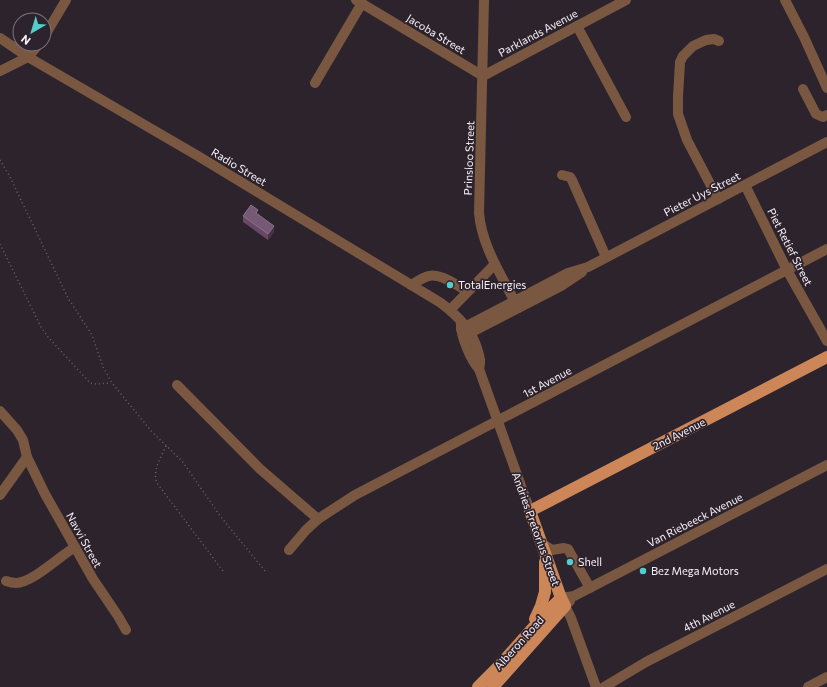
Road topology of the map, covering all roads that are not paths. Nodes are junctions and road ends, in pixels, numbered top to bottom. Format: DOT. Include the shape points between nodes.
graph roads {
  1 [pos="66,0"];
  2 [pos="484,0"];
  3 [pos="626,0"];
  4 [pos="785,0"];
  5 [pos="359,2"];
  6 [pos="52,24"];
  7 [pos="577,26"];
  8 [pos="0,38"];
  9 [pos="719,41"];
  10 [pos="32,52"];
  11 [pos="28,57"];
  12 [pos="0,71"];
  13 [pos="483,76"];
  14 [pos="315,83"];
  15 [pos="827,88"];
  16 [pos="803,89"];
  17 [pos="827,115"];
  18 [pos="626,117"];
  19 [pos="827,142"];
  20 [pos="562,175"];
  21 [pos="745,185"];
  22 [pos="718,199"];
  23 [pos="827,249"];
  24 [pos="606,257"];
  25 [pos="495,264"];
  26 [pos="787,270"];
  27 [pos="412,285"];
  28 [pos="468,291"];
  29 [pos="516,304"];
  30 [pos="450,310"];
  31 [pos="464,329"];
  32 [pos="827,341"];
  33 [pos="827,357"];
  34 [pos="177,385"];
  35 [pos="0,411"];
  36 [pos="497,422"];
  37 [pos="27,457"];
  38 [pos="827,465"];
  39 [pos="0,495"];
  40 [pos="530,511"];
  41 [pos="318,519"];
  42 [pos="75,547"];
  43 [pos="544,549"];
  44 [pos="289,550"];
  45 [pos="827,569"];
  46 [pos="6,581"];
  47 [pos="590,588"];
  48 [pos="563,602"];
  49 [pos="126,630"];
  50 [pos="522,641"];
  51 [pos="827,677"];
  52 [pos="478,687"];
  53 [pos="493,687"];
  54 [pos="596,687"];
  55 [pos="604,687"];
  56 [pos="808,687"];
  1 -- 6 [label="street"];
  2 -- 13 [label="street, Prinsloo Street"];
  3 -- 7 [label="street, Parklands Avenue"];
  4 -- 15 [label="street"];
  5 -- 13 [label="street, Jacoba Street"];
  5 -- 14 [label="street"];
  7 -- 13 [label="street, Parklands Avenue"];
  7 -- 18 [label="street"];
  8 -- 11 [label="street, Radio Street"];
  9 -- 22 [label="street" via="714,38 706,40 693,46 682,56 678,97 678,114 687,140"];
  10 -- 11 [label="street"];
  11 -- 12 [label="street"];
  11 -- 27 [label="street, Radio Street"];
  13 -- 25 [label="street, Prinsloo Street" via="480,219 483,236"];
  16 -- 17 [label="street" via="816,114 823,117"];
  19 -- 21 [label="street, Pieter Uys Street"];
  20 -- 24 [label="street" via="572,180"];
  21 -- 22 [label="street, Pieter Uys Street"];
  21 -- 26 [label="street, Piet Retief Street"];
  22 -- 24 [label="street, Pieter Uys Street"];
  23 -- 26 [label="street, 1st Avenue"];
  24 -- 29 [label="street, Pieter Uys Street" via="588,267 568,273"];
  25 -- 28 [label="street"];
  25 -- 29 [label="street, Prinsloo Street"];
  26 -- 32 [label="street, Piet Retief Street"];
  26 -- 36 [label="street, 1st Avenue"];
  27 -- 28 [label="street" via="434,275"];
  27 -- 30 [label="street, Radio Street"];
  28 -- 30 [label="street"];
  29 -- 31 [label="street, Pieter Uys Street"];
  30 -- 31 [label="street, Radio Street"];
  31 -- 36 [label="street, Andries Pretorius Street" via="474,364 479,369"];
  33 -- 40 [label="main road, 2nd Avenue"];
  34 -- 41 [label="street" via="260,469"];
  35 -- 37 [label="street, Navvi Street" via="23,440"];
  36 -- 40 [label="street, Andries Pretorius Street"];
  36 -- 41 [label="street, 1st Avenue" via="355,495"];
  37 -- 39 [label="street"];
  37 -- 42 [label="street, Navvi Street"];
  38 -- 47 [label="street, Van Riebeeck Avenue"];
  40 -- 43 [label="main road, Andries Pretorius Street"];
  41 -- 44 [label="street, 1st Avenue"];
  42 -- 46 [label="street" via="28,579 16,583"];
  42 -- 49 [label="street, Navvi Street"];
  43 -- 47 [label="street" via="568,549"];
  43 -- 48 [label="main road, Andries Pretorius Street"];
  43 -- 50 [label="main road" via="545,592 538,613"];
  45 -- 55 [label="street, 4th Avenue" via="646,662"];
  47 -- 48 [label="street, Van Riebeeck Avenue"];
  48 -- 50 [label="main road, Alberon Road" via="548,611"];
  48 -- 53 [label="main road, Alberon Road"];
  48 -- 54 [label="street, Andries Pretorius Street"];
  50 -- 52 [label="main road, Alberon Road"];
  51 -- 56 [label="street"];
}
